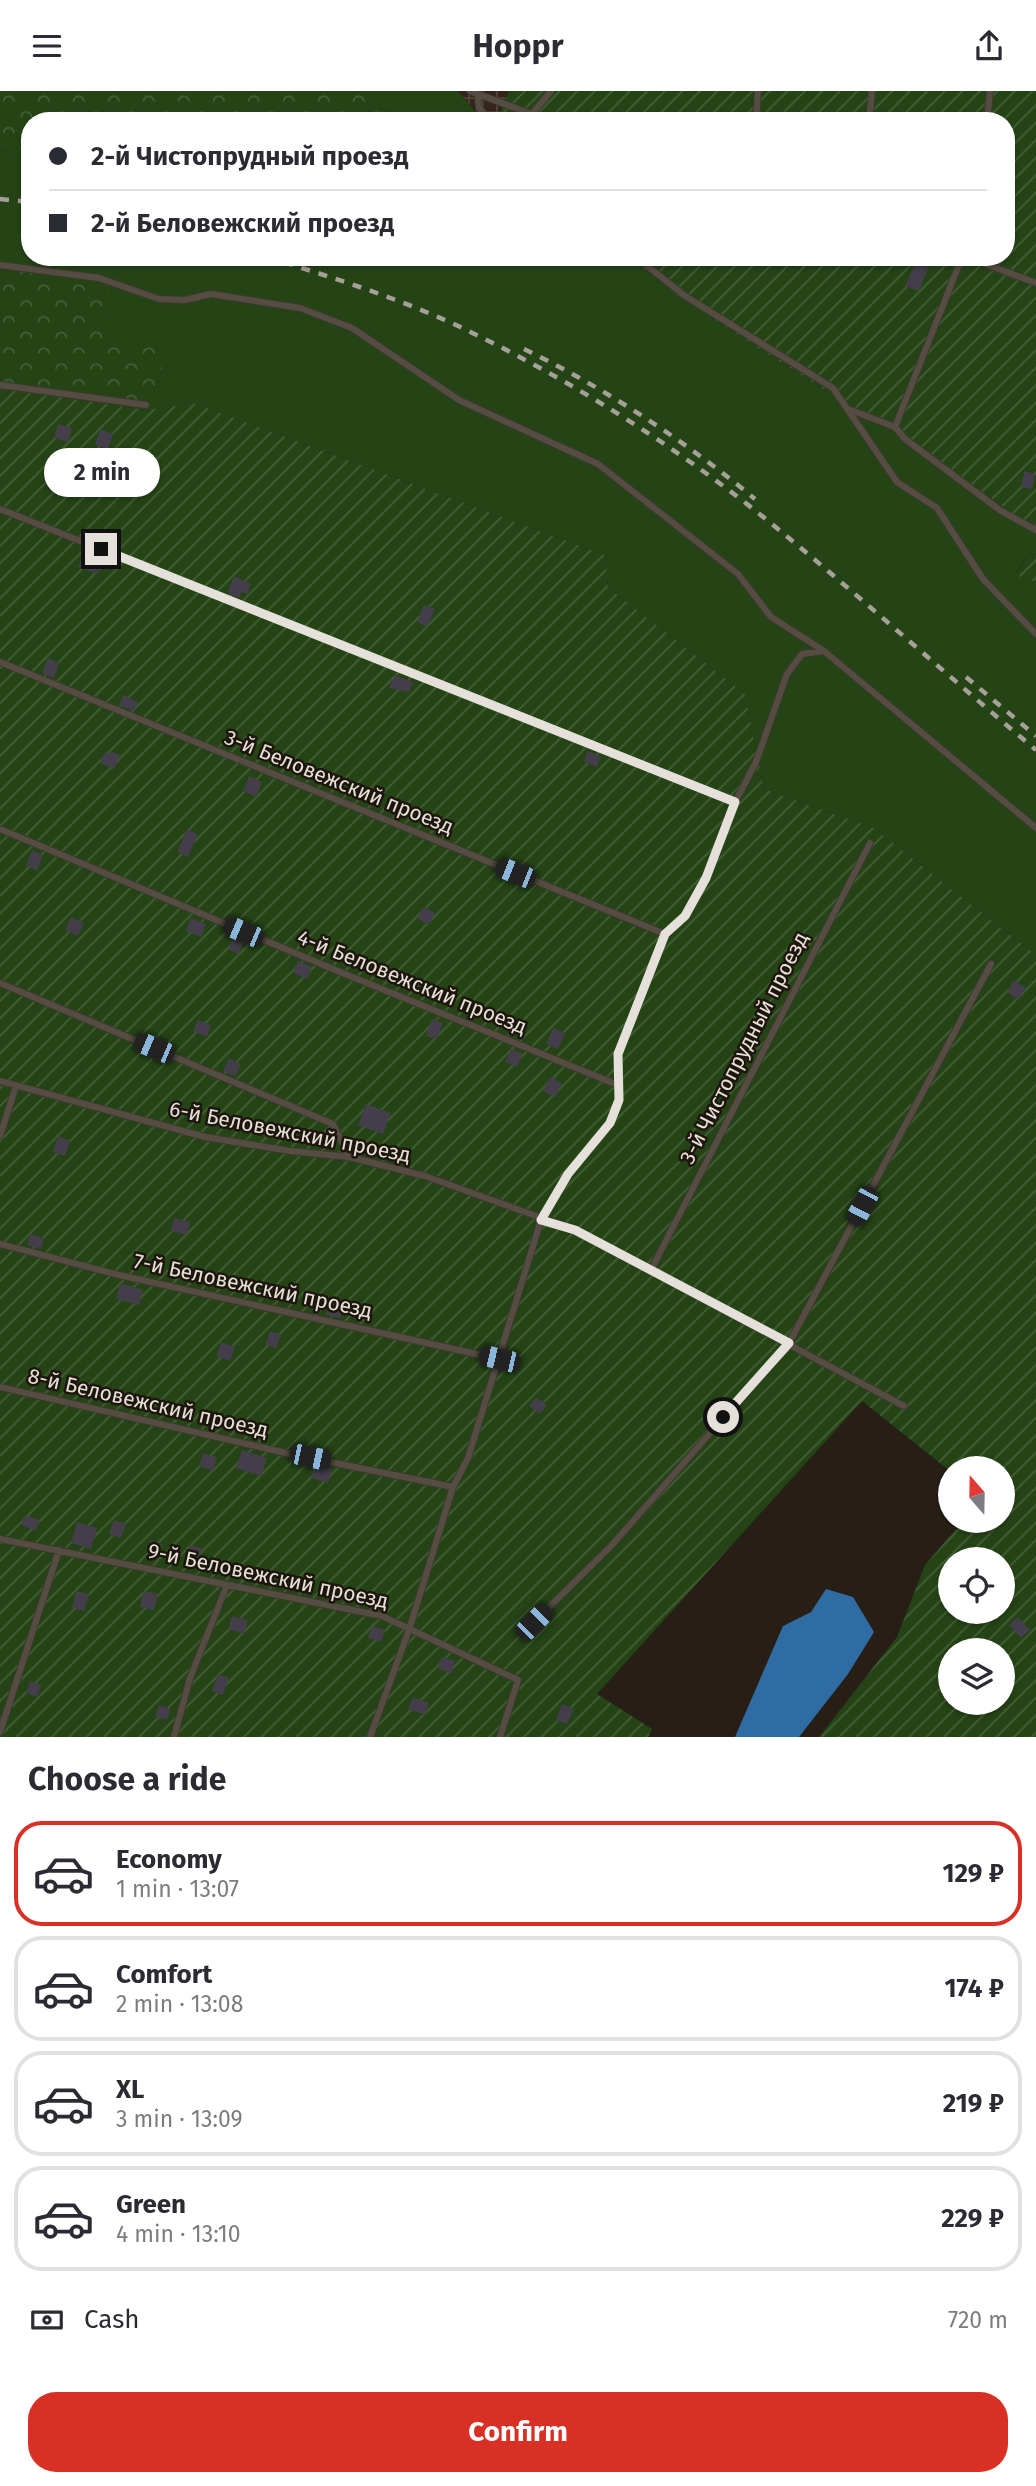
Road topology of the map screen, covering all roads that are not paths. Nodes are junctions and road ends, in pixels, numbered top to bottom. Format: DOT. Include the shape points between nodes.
graph roads {
  1 [pos="470,91"];
  2 [pos="551,91"];
  3 [pos="758,91"];
  4 [pos="872,91"];
  5 [pos="990,91"];
  6 [pos="478,96"];
  7 [pos="484,112"];
  8 [pos="525,112"];
  9 [pos="533,112"];
  10 [pos="757,112"];
  11 [pos="870,112"];
  12 [pos="988,112"];
  13 [pos="0,265"];
  14 [pos="647,266"];
  15 [pos="960,266"];
  16 [pos="994,266"];
  17 [pos="1036,283"];
  18 [pos="0,385"];
  19 [pos="146,405"];
  20 [pos="849,409"];
  21 [pos="895,427"];
  22 [pos="0,509"];
  23 [pos="1036,530"];
  24 [pos="1036,634"];
  25 [pos="824,651"];
  26 [pos="0,662"];
  27 [pos="735,802"];
  28 [pos="1036,828"];
  29 [pos="0,829"];
  30 [pos="870,842"];
  31 [pos="665,934"];
  32 [pos="992,964"];
  33 [pos="0,983"];
  34 [pos="0,1081"];
  35 [pos="618,1084"];
  36 [pos="16,1086"];
  37 [pos="0,1136"];
  38 [pos="349,1157"];
  39 [pos="541,1220"];
  40 [pos="0,1244"];
  41 [pos="651,1270"];
  42 [pos="789,1343"];
  43 [pos="499,1359"];
  44 [pos="0,1387"];
  45 [pos="904,1406"];
  46 [pos="453,1487"];
  47 [pos="0,1539"];
  48 [pos="59,1550"];
  49 [pos="227,1584"];
  50 [pos="534,1622"];
  51 [pos="410,1627"];
  52 [pos="0,1732"];
  53 [pos="174,1737"];
  54 [pos="370,1737"];
  55 [pos="500,1737"];
  1 -- 6 [label="lane"];
  2 -- 9 [label="lane"];
  3 -- 10 [label="lane"];
  4 -- 11 [label="lane"];
  5 -- 12 [label="lane"];
  6 -- 7 [label="lane"];
  6 -- 8 [label="lane"];
  13 -- 25 [label="lane" via="99,278 159,299 211,294 300,308 352,328 459,400 598,464 738,574 771,617"];
  14 -- 20 [label="lane" via="685,296 833,388"];
  15 -- 21 [label="lane"];
  16 -- 17 [label="lane"];
  18 -- 19 [label="lane"];
  20 -- 21 [label="lane"];
  20 -- 24 [label="lane" via="897,482 937,508 983,579"];
  21 -- 23 [label="lane" via="1000,511"];
  22 -- 27 [label="lane"];
  25 -- 27 [label="lane" via="802,654 787,674"];
  25 -- 28 [label="lane"];
  26 -- 31 [label="lane, 3-й Беловежский проезд"];
  27 -- 31 [label="lane" via="706,878 685,916"];
  29 -- 35 [label="lane, 4-й Беловежский проезд"];
  30 -- 41 [label="lane, 3-й Чистопрудный проезд"];
  31 -- 35 [label="lane" via="618,1054"];
  32 -- 42 [label="lane"];
  33 -- 38 [label="lane" via="333,1124"];
  34 -- 36 [label="lane, 6-й Беловежский проезд"];
  35 -- 39 [label="lane" via="619,1100 610,1123 568,1174"];
  36 -- 37 [label="lane"];
  36 -- 38 [label="lane, 6-й Беловежский проезд" via="205,1137"];
  38 -- 39 [label="lane, 6-й Беловежский проезд" via="425,1176"];
  39 -- 41 [label="lane, 6-й Беловежский проезд" via="575,1230"];
  39 -- 43 [label="lane"];
  40 -- 43 [label="lane, 7-й Беловежский проезд"];
  41 -- 42 [label="lane, 6-й Беловежский проезд"];
  42 -- 45 [label="lane, 6-й Беловежский проезд"];
  42 -- 50 [label="lane" via="612,1545"];
  43 -- 46 [label="lane" via="468,1458"];
  44 -- 46 [label="lane, 8-й Беловежский проезд"];
  46 -- 51 [label="lane"];
  47 -- 48 [label="lane, 9-й Беловежский проезд"];
  48 -- 49 [label="lane, 9-й Беловежский проезд"];
  48 -- 52 [label="lane"];
  49 -- 51 [label="lane, 9-й Беловежский проезд" via="382,1616"];
  49 -- 53 [label="lane" via="190,1678"];
  51 -- 54 [label="lane"];
  51 -- 55 [label="lane, 9-й Беловежский проезд" via="518,1680"];
}
